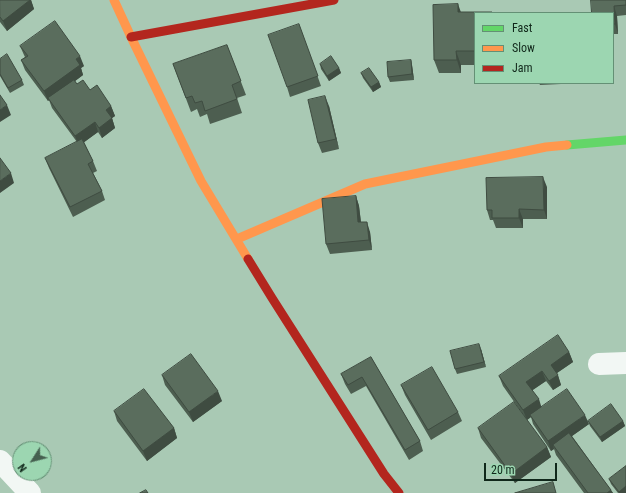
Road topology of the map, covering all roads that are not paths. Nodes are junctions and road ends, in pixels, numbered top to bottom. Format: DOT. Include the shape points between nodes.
graph roads {
  1 [pos="114,0"];
  2 [pos="334,0"];
  3 [pos="131,37"];
  4 [pos="626,140"];
  5 [pos="237,239"];
  6 [pos="626,363"];
  7 [pos="600,364"];
  8 [pos="0,461"];
  9 [pos="30,493"];
  10 [pos="399,493"];
  1 -- 3 [label="street"];
  2 -- 3 [label="street"];
  3 -- 5 [label="street" via="200,181"];
  4 -- 5 [label="street" via="546,147 365,184"];
  5 -- 10 [label="street" via="272,298"];
  6 -- 7 [label="street"];
  8 -- 9 [label="street"];
}
